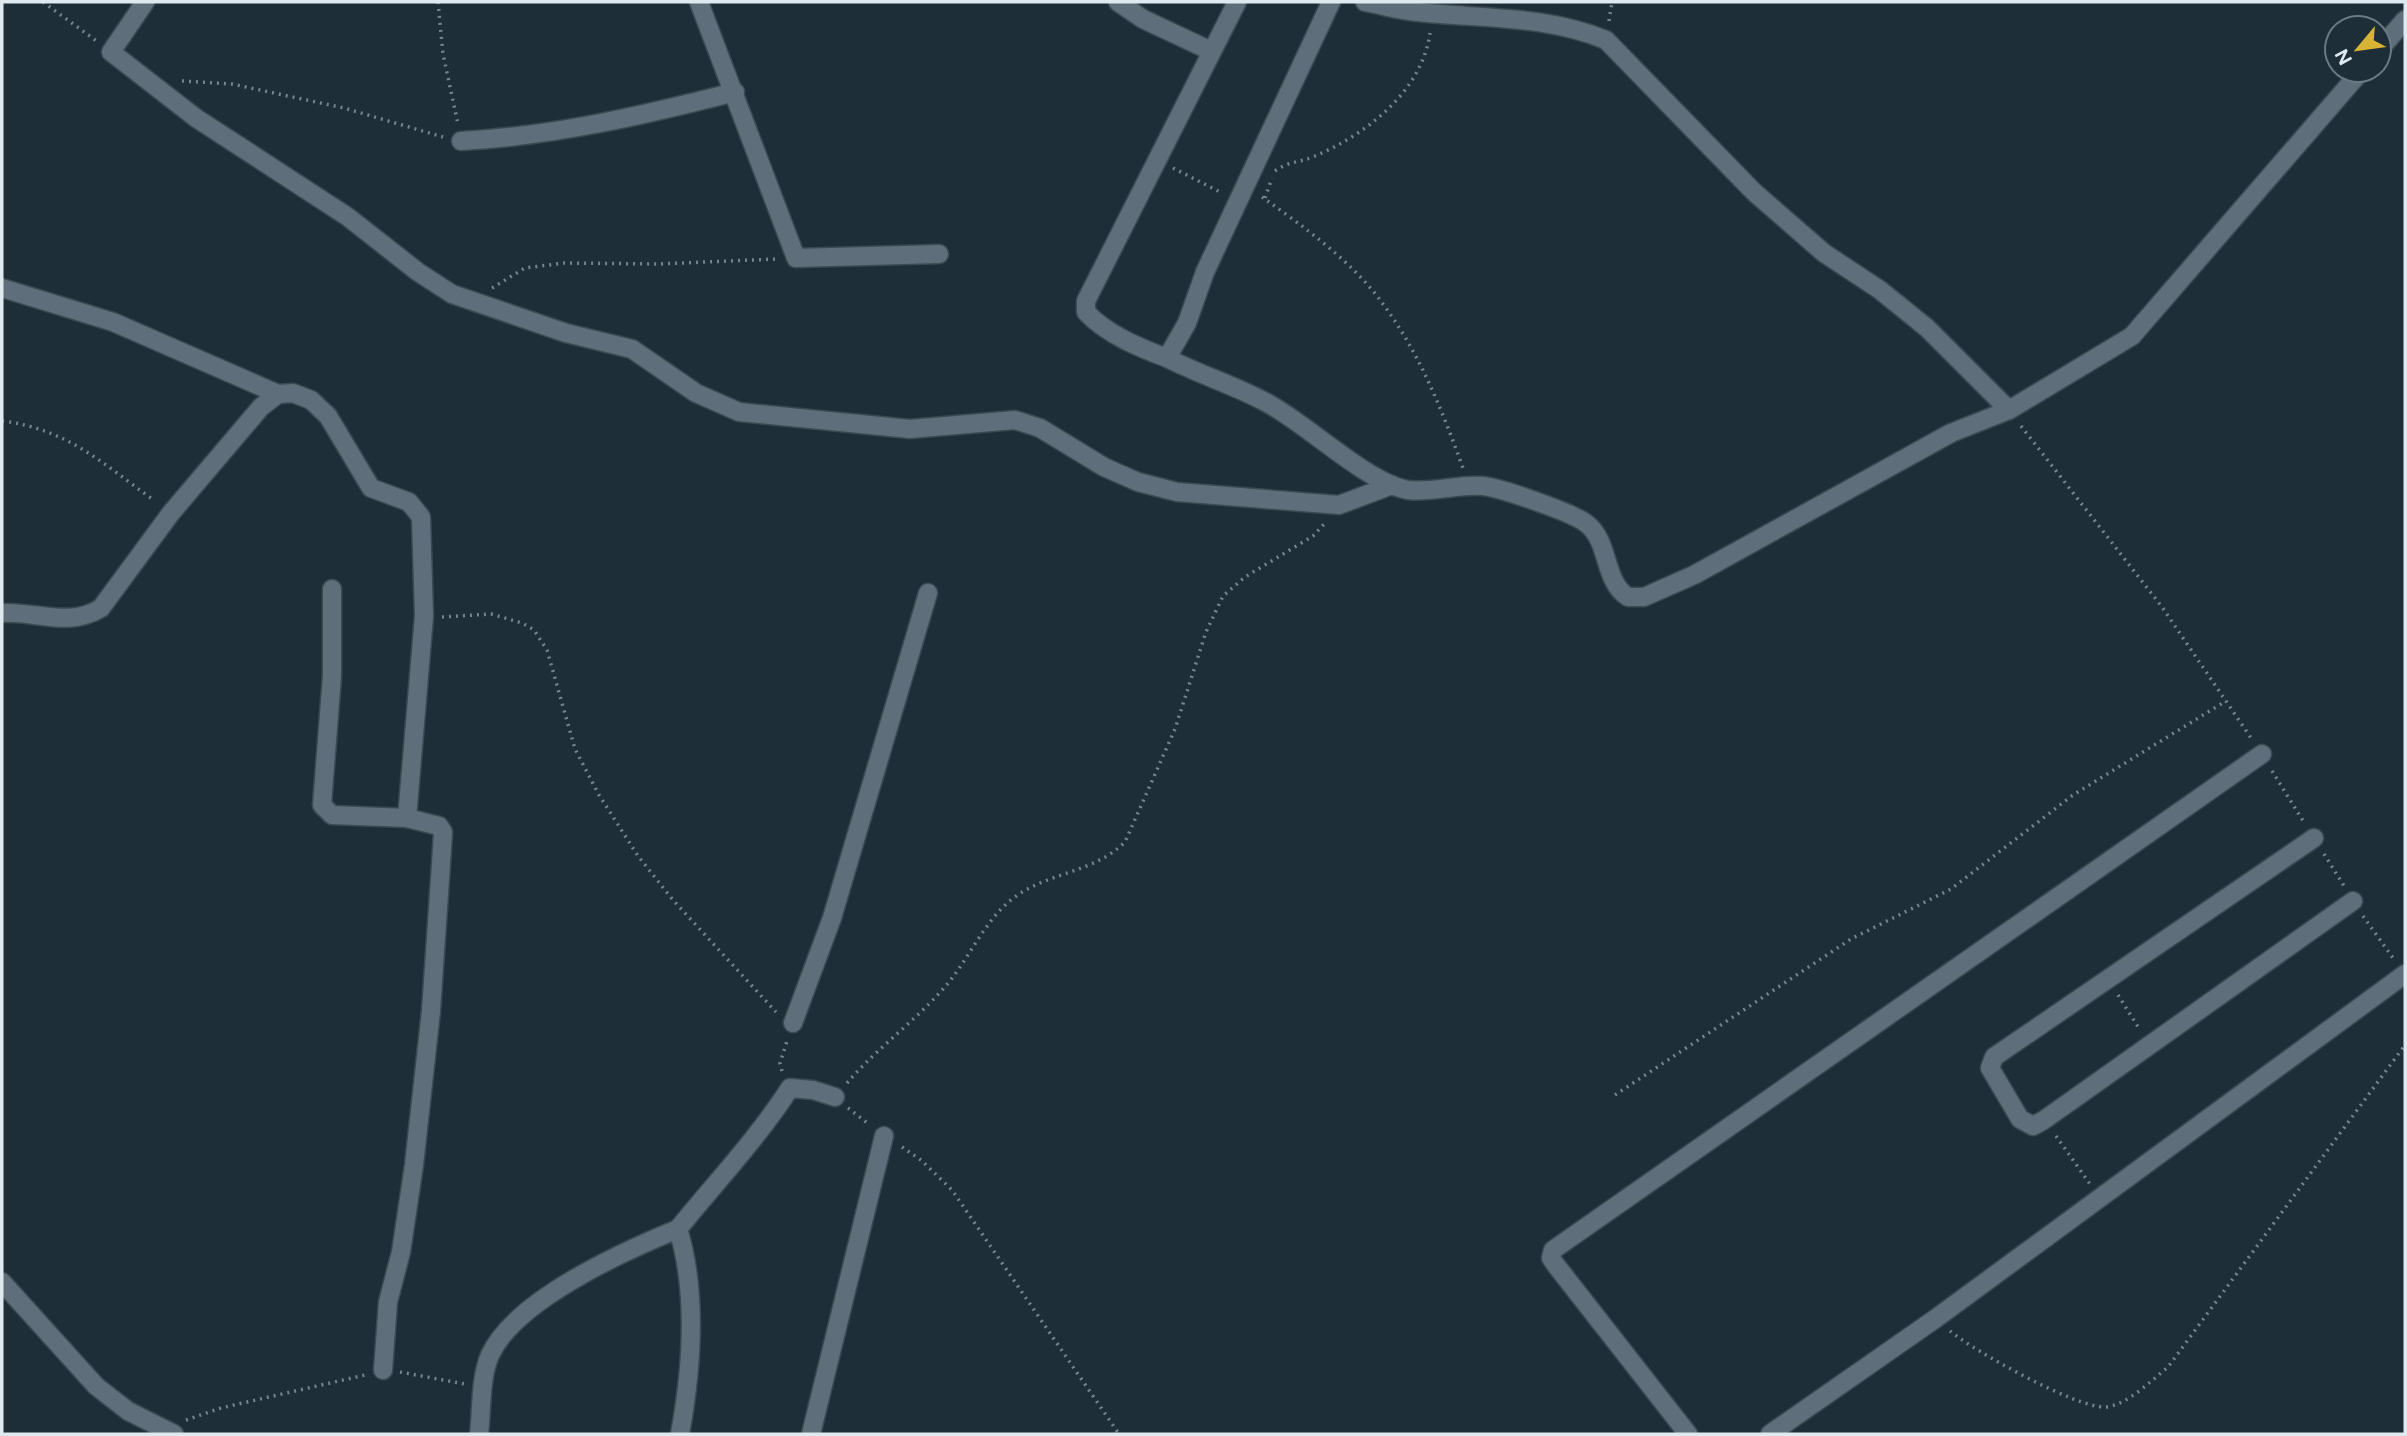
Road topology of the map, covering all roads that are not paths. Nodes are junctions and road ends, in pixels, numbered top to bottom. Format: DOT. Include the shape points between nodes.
graph roads {
  1 [pos="145,2"];
  2 [pos="699,2"];
  3 [pos="1118,2"];
  4 [pos="1237,2"];
  5 [pos="1331,2"];
  6 [pos="1365,2"];
  7 [pos="1470,8"];
  8 [pos="2405,20"];
  9 [pos="2393,34"];
  10 [pos="1211,51"];
  11 [pos="2350,84"];
  12 [pos="735,92"];
  13 [pos="461,141"];
  14 [pos="939,254"];
  15 [pos="2,288"];
  16 [pos="1167,358"];
  17 [pos="278,394"];
  18 [pos="2010,410"];
  19 [pos="1392,485"];
  20 [pos="332,589"];
  21 [pos="928,593"];
  22 [pos="2,613"];
  23 [pos="2262,754"];
  24 [pos="407,818"];
  25 [pos="2314,838"];
  26 [pos="2353,901"];
  27 [pos="2405,974"];
  28 [pos="793,1023"];
  29 [pos="835,1097"];
  30 [pos="884,1136"];
  31 [pos="678,1229"];
  32 [pos="2,1282"];
  33 [pos="383,1370"];
  34 [pos="168,1431"];
  35 [pos="479,1434"];
  36 [pos="680,1434"];
  37 [pos="811,1434"];
  38 [pos="1688,1434"];
  39 [pos="1770,1434"];
  1 -- 19 [label="street" via="111,52 196,118 348,217 418,272 452,294 632,349 696,393 739,412 910,429 1015,420 1040,428 1104,467 1177,492 1339,505"];
  2 -- 12 [label="street"];
  3 -- 10 [label="street"];
  4 -- 10 [label="street"];
  5 -- 16 [label="street" via="1205,272 1187,323"];
  6 -- 7 [label="street" via="1432,13"];
  7 -- 18 [label="street" via="1581,30 1606,40 1754,192 1824,253 1927,328"];
  8 -- 9 [label="street"];
  10 -- 16 [label="street" via="1086,301 1085,309 1096,321"];
  11 -- 18 [label="street" via="2132,335"];
  12 -- 13 [label="street" via="595,124 516,138"];
  12 -- 14 [label="street" via="796,258"];
  15 -- 17 [label="street" via="113,322"];
  16 -- 19 [label="street" via="1267,402"];
  17 -- 22 [label="street" via="239,431 94,612 68,618"];
  17 -- 24 [label="street" via="293,393 311,400 328,416 371,488 417,508 421,517 424,616"];
  18 -- 19 [label="street" via="1951,433 1694,575 1644,597 1621,592 1587,524 1482,486 1409,490"];
  20 -- 24 [label="street" via="332,676 322,805 332,814"];
  21 -- 28 [label="street" via="832,918"];
  23 -- 38 [label="street" via="1553,1250 1555,1264"];
  24 -- 33 [label="street" via="439,826 443,832 432,1000 414,1166 388,1302"];
  25 -- 26 [label="street" via="1994,1058 1990,1064 2020,1119 2028,1126 2044,1120"];
  27 -- 39 [label="street" via="1935,1319"];
  29 -- 31 [label="street" via="790,1088 759,1136"];
  30 -- 37 [label="street"];
  31 -- 35 [label="street" via="606,1260 532,1309 503,1335 490,1354"];
  31 -- 36 [label="street" via="687,1265 691,1328"];
  32 -- 34 [label="street" via="96,1387 128,1411"];
}
